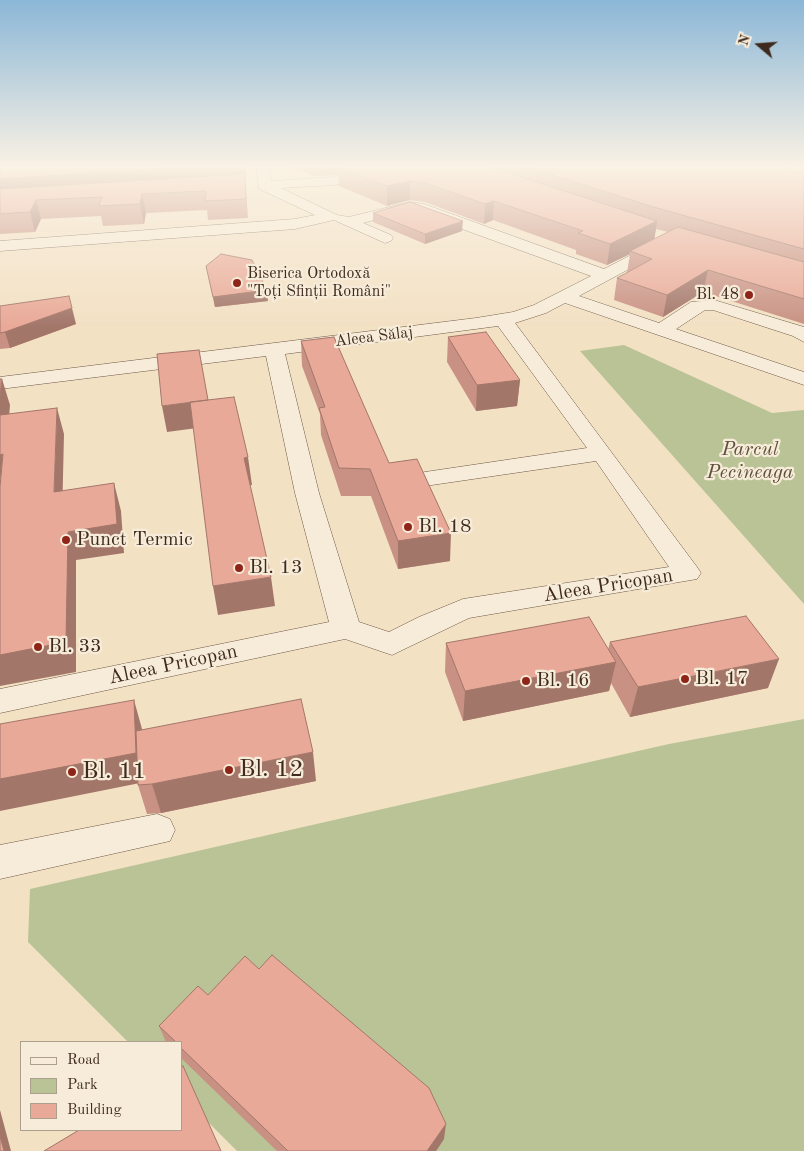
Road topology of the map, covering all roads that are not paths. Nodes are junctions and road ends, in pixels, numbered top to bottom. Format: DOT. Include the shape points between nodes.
graph roads {
  1 [pos="314,220"];
  2 [pos="341,220"];
  3 [pos="357,220"];
  4 [pos="454,220"];
  5 [pos="348,222"];
  6 [pos="384,238"];
  7 [pos="671,241"];
  8 [pos="0,246"];
  9 [pos="605,275"];
  10 [pos="565,297"];
  11 [pos="502,319"];
  12 [pos="661,330"];
  13 [pos="804,338"];
  14 [pos="274,350"];
  15 [pos="769,367"];
  16 [pos="804,380"];
  17 [pos="0,383"];
  18 [pos="602,453"];
  19 [pos="424,479"];
  20 [pos="346,630"];
  21 [pos="0,701"];
  22 [pos="157,830"];
  23 [pos="0,862"];
  1 -- 8 [label="street" via="295,224"];
  2 -- 5 [label="street"];
  3 -- 5 [label="street"];
  4 -- 9 [label="street"];
  5 -- 6 [label="street"];
  7 -- 9 [label="street, Aleea Sălaj"];
  9 -- 10 [label="street, Aleea Sălaj"];
  10 -- 11 [label="street, Aleea Sălaj" via="540,309"];
  10 -- 12 [label="street"];
  11 -- 14 [label="street, Aleea Sălaj"];
  11 -- 18 [label="street, Aleea Pricopan"];
  12 -- 13 [label="street" via="698,306 714,305 800,332"];
  12 -- 15 [label="street"];
  13 -- 15 [label="street"];
  14 -- 17 [label="street, Aleea Sălaj"];
  14 -- 20 [label="street" via="307,493"];
  15 -- 16 [label="street"];
  18 -- 19 [label="street"];
  18 -- 20 [label="street, Aleea Pricopan" via="687,573 463,609 392,644"];
  20 -- 21 [label="street, Aleea Pricopan"];
  22 -- 23 [label="street"];
}
